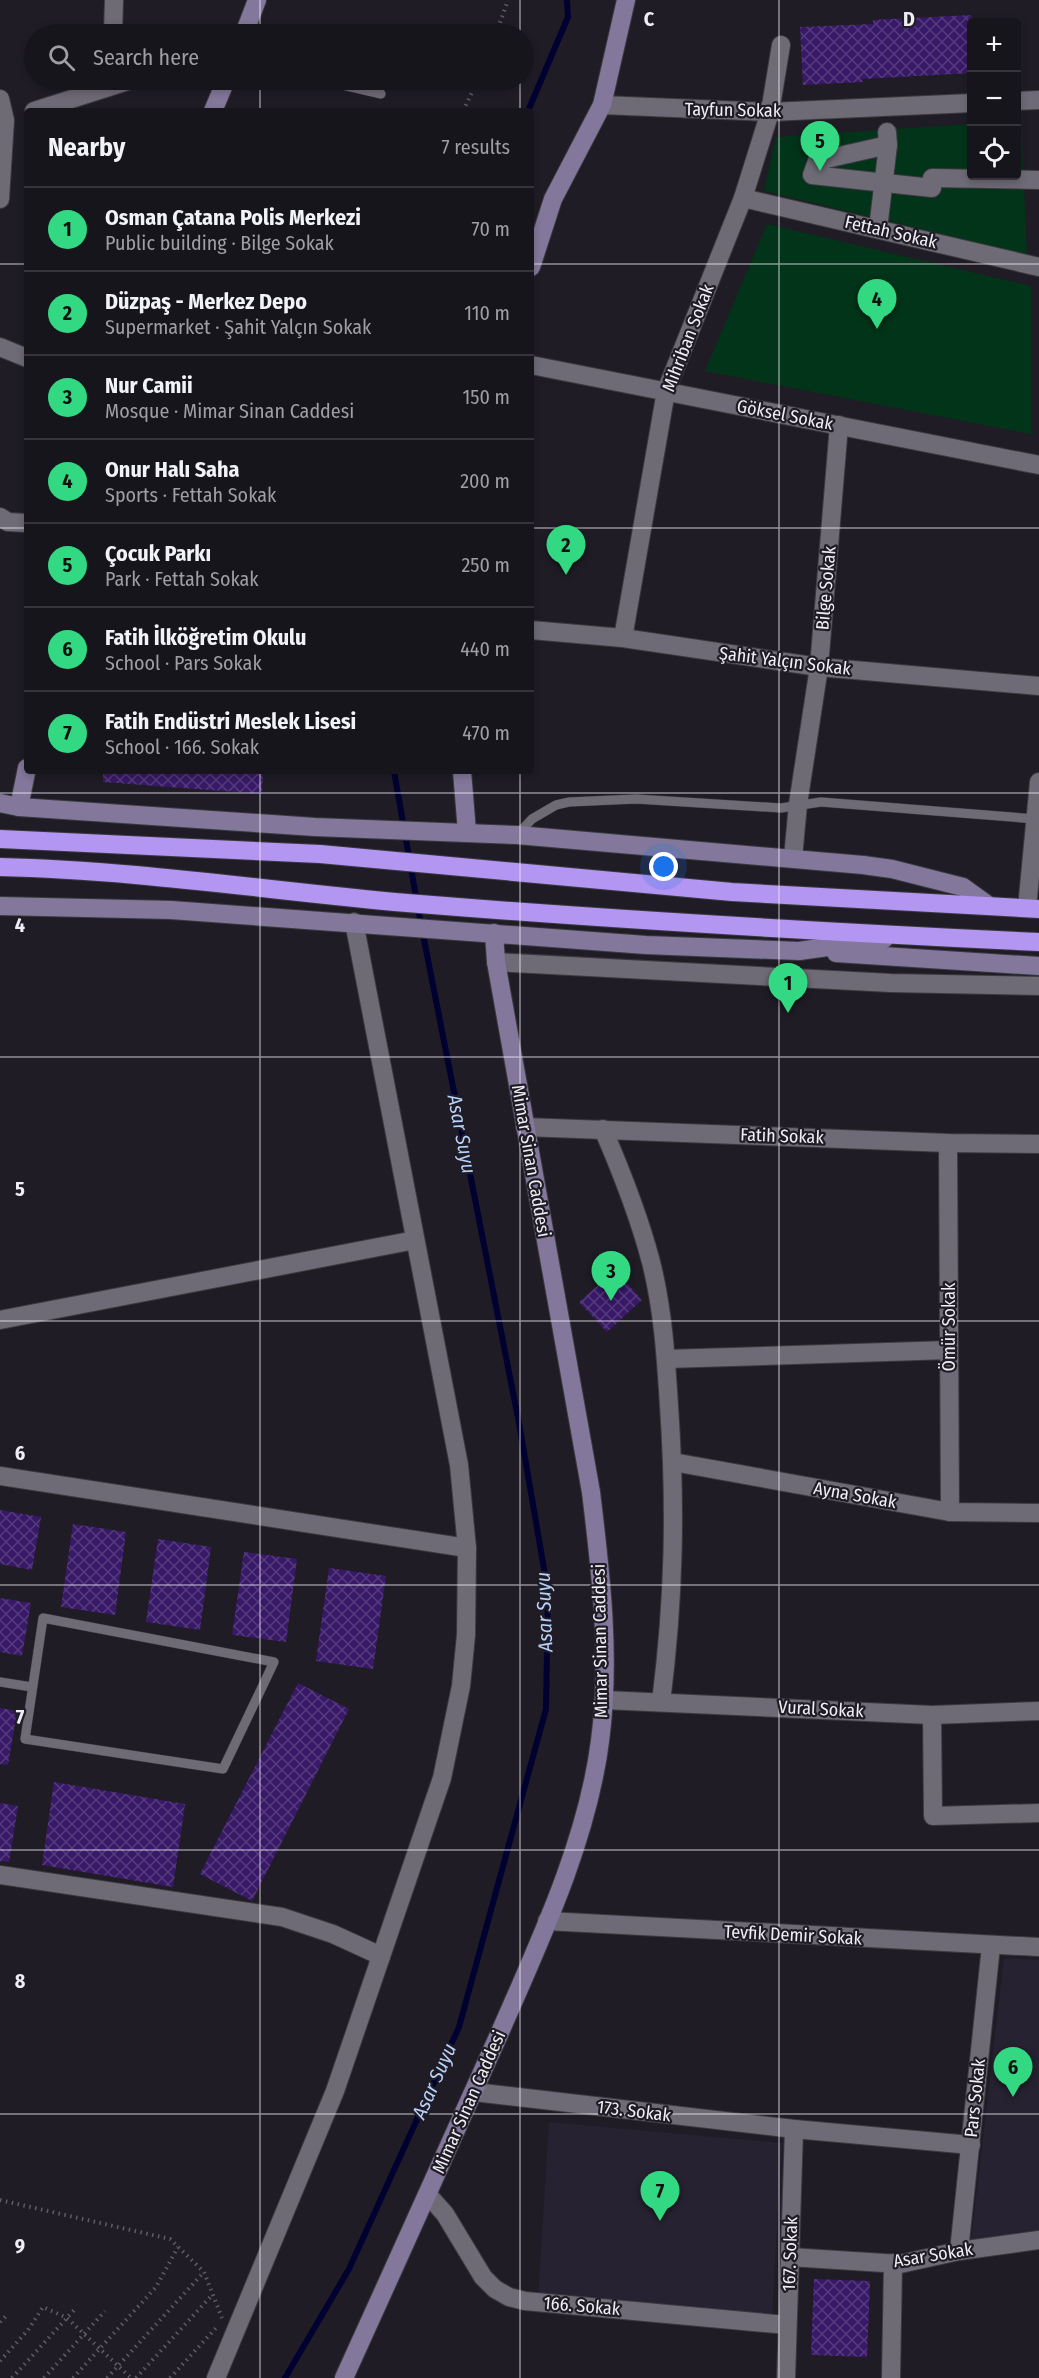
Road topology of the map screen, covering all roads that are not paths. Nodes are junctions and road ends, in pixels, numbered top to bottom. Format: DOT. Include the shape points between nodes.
graph roads {
  1 [pos="114,0"];
  2 [pos="257,0"];
  3 [pos="626,0"];
  4 [pos="113,24"];
  5 [pos="248,24"];
  6 [pos="781,45"];
  7 [pos="92,90"];
  8 [pos="222,90"];
  9 [pos="364,90"];
  10 [pos="381,94"];
  11 [pos="0,99"];
  12 [pos="1039,100"];
  13 [pos="1021,101"];
  14 [pos="967,103"];
  15 [pos="602,105"];
  16 [pos="42,108"];
  17 [pos="214,108"];
  18 [pos="770,112"];
  19 [pos="24,114"];
  20 [pos="3,121"];
  21 [pos="1039,180"];
  22 [pos="884,183"];
  23 [pos="743,198"];
  24 [pos="0,199"];
  25 [pos="878,229"];
  26 [pos="534,258"];
  27 [pos="1039,267"];
  28 [pos="0,347"];
  29 [pos="24,357"];
  30 [pos="534,366"];
  31 [pos="666,391"];
  32 [pos="838,425"];
  33 [pos="1039,465"];
  34 [pos="0,517"];
  35 [pos="24,523"];
  36 [pos="534,630"];
  37 [pos="623,638"];
  38 [pos="819,667"];
  39 [pos="1039,686"];
  40 [pos="26,774"];
  41 [pos="462,774"];
  42 [pos="1039,782"];
  43 [pos="0,803"];
  44 [pos="798,804"];
  45 [pos="20,807"];
  46 [pos="1035,819"];
  47 [pos="467,832"];
  48 [pos="517,835"];
  49 [pos="0,839"];
  50 [pos="793,858"];
  51 [pos="0,867"];
  52 [pos="988,905"];
  53 [pos="1033,908"];
  54 [pos="1,910"];
  55 [pos="362,922"];
  56 [pos="486,933"];
  57 [pos="905,936"];
  58 [pos="1039,942"];
  59 [pos="792,950"];
  60 [pos="496,962"];
  61 [pos="1039,966"];
  62 [pos="782,976"];
  63 [pos="1039,986"];
  64 [pos="525,1127"];
  65 [pos="603,1129"];
  66 [pos="948,1143"];
  67 [pos="1039,1144"];
  68 [pos="415,1240"];
  69 [pos="0,1320"];
  70 [pos="949,1350"];
  71 [pos="666,1359"];
  72 [pos="673,1462"];
  73 [pos="0,1476"];
  74 [pos="950,1512"];
  75 [pos="1039,1513"];
  76 [pos="467,1548"];
  77 [pos="0,1682"];
  78 [pos="32,1687"];
  79 [pos="604,1700"];
  80 [pos="661,1702"];
  81 [pos="1039,1711"];
  82 [pos="932,1714"];
  83 [pos="1039,1813"];
  84 [pos="0,1875"];
  85 [pos="547,1921"];
  86 [pos="991,1946"];
  87 [pos="1039,1947"];
  88 [pos="381,1956"];
  89 [pos="474,2092"];
  90 [pos="794,2129"];
  91 [pos="970,2145"];
  92 [pos="428,2195"];
  93 [pos="1039,2240"];
  94 [pos="959,2251"];
  95 [pos="790,2257"];
  96 [pos="893,2263"];
  97 [pos="787,2325"];
  98 [pos="216,2378"];
  99 [pos="344,2378"];
  100 [pos="786,2378"];
  101 [pos="891,2378"];
  1 -- 4 [label="street"];
  2 -- 5 [label="main road"];
  3 -- 15 [label="main road"];
  6 -- 18 [label="street, Mihriban Sokak"];
  7 -- 16 [label="street"];
  8 -- 17 [label="main road"];
  9 -- 10 [label="lane"];
  11 -- 20 [label="street"];
  12 -- 13 [label="street"];
  14 -- 18 [label="street, Tayfun Sokak"];
  15 -- 18 [label="street, Tayfun Sokak"];
  15 -- 26 [label="main road" via="553,199"];
  18 -- 23 [label="street, Mihriban Sokak"];
  19 -- 20 [label="street"];
  20 -- 24 [label="street"];
  21 -- 22 [label="street" via="932,178 932,188"];
  22 -- 22 [label="street" via="812,175 817,161 887,138"];
  22 -- 25 [label="street"];
  23 -- 25 [label="street, Fettah Sokak"];
  23 -- 31 [label="street, Mihriban Sokak"];
  25 -- 27 [label="street, Fettah Sokak"];
  28 -- 29 [label="street"];
  30 -- 31 [label="street, Göksel Sokak"];
  31 -- 32 [label="street, Göksel Sokak"];
  31 -- 37 [label="street, Mihriban Sokak"];
  32 -- 33 [label="street, Göksel Sokak"];
  32 -- 38 [label="street, Bilge Sokak"];
  34 -- 35 [label="street"];
  36 -- 37 [label="street, Şahit Yalçın Sokak"];
  37 -- 38 [label="street, Şahit Yalçın Sokak"];
  38 -- 39 [label="street, Şahit Yalçın Sokak"];
  38 -- 44 [label="street, Bilge Sokak"];
  40 -- 45 [label="main road"];
  41 -- 47 [label="main road"];
  42 -- 46 [label="street"];
  43 -- 45 [label="main road"];
  44 -- 46 [label="lane" via="821,802"];
  44 -- 48 [label="lane" via="780,808 636,799 569,802 544,811"];
  44 -- 50 [label="street, Bilge Sokak"];
  45 -- 47 [label="main road" via="315,827"];
  46 -- 53 [label="street"];
  47 -- 48 [label="main road"];
  48 -- 50 [label="main road"];
  49 -- 52 [label="highway" via="320,854 732,892"];
  50 -- 52 [label="main road" via="863,865 963,886"];
  51 -- 57 [label="highway" via="142,876 482,909"];
  52 -- 53 [label="highway"];
  54 -- 55 [label="main road" via="171,910"];
  55 -- 56 [label="main road"];
  55 -- 68 [label="street"];
  56 -- 59 [label="main road" via="646,945"];
  56 -- 60 [label="main road, Mimar Sinan Caddesi"];
  57 -- 58 [label="highway"];
  57 -- 59 [label="main road"];
  59 -- 61 [label="main road"];
  59 -- 62 [label="street"];
  60 -- 62 [label="street"];
  60 -- 64 [label="main road, Mimar Sinan Caddesi"];
  62 -- 63 [label="street"];
  64 -- 65 [label="street, Fatih Sokak"];
  64 -- 79 [label="main road, Mimar Sinan Caddesi" via="591,1492 600,1568"];
  65 -- 66 [label="street, Fatih Sokak"];
  65 -- 71 [label="street" via="626,1181 652,1264"];
  66 -- 67 [label="street, Fatih Sokak"];
  66 -- 70 [label="street, Ömür Sokak"];
  68 -- 69 [label="street"];
  68 -- 76 [label="street" via="459,1465"];
  70 -- 71 [label="street"];
  70 -- 74 [label="street, Ömür Sokak"];
  71 -- 72 [label="street"];
  72 -- 74 [label="street, Ayna Sokak"];
  72 -- 80 [label="street" via="674,1574"];
  73 -- 76 [label="street"];
  74 -- 75 [label="street, Ayna Sokak"];
  76 -- 88 [label="street" via="466,1635 452,1738"];
  77 -- 78 [label="lane"];
  78 -- 78 [label="lane" via="24,1739 223,1769 274,1662 43,1618"];
  79 -- 80 [label="street, Vural Sokak"];
  79 -- 85 [label="main road, Mimar Sinan Caddesi" via="589,1799"];
  80 -- 82 [label="street, Vural Sokak"];
  81 -- 82 [label="street, Vural Sokak"];
  82 -- 83 [label="street" via="933,1815"];
  84 -- 88 [label="street" via="282,1917"];
  85 -- 86 [label="street, Tevfik Demir Sokak"];
  85 -- 89 [label="main road, Mimar Sinan Caddesi"];
  86 -- 87 [label="street, Tevfik Demir Sokak"];
  86 -- 91 [label="street, Pars Sokak"];
  88 -- 98 [label="street" via="335,2091"];
  89 -- 90 [label="street, 173. Sokak"];
  89 -- 92 [label="main road, Mimar Sinan Caddesi"];
  90 -- 91 [label="street, 173. Sokak"];
  90 -- 95 [label="street, 167. Sokak"];
  91 -- 94 [label="street, Pars Sokak"];
  92 -- 97 [label="street, 166. Sokak" via="445,2214 483,2277 509,2297"];
  92 -- 99 [label="main road, Mimar Sinan Caddesi"];
  93 -- 94 [label="street, Asar Sokak"];
  94 -- 96 [label="street, Asar Sokak"];
  95 -- 96 [label="street, Asar Sokak"];
  95 -- 97 [label="street, 167. Sokak"];
  96 -- 101 [label="street"];
  97 -- 100 [label="street, 167. Sokak"];
}
